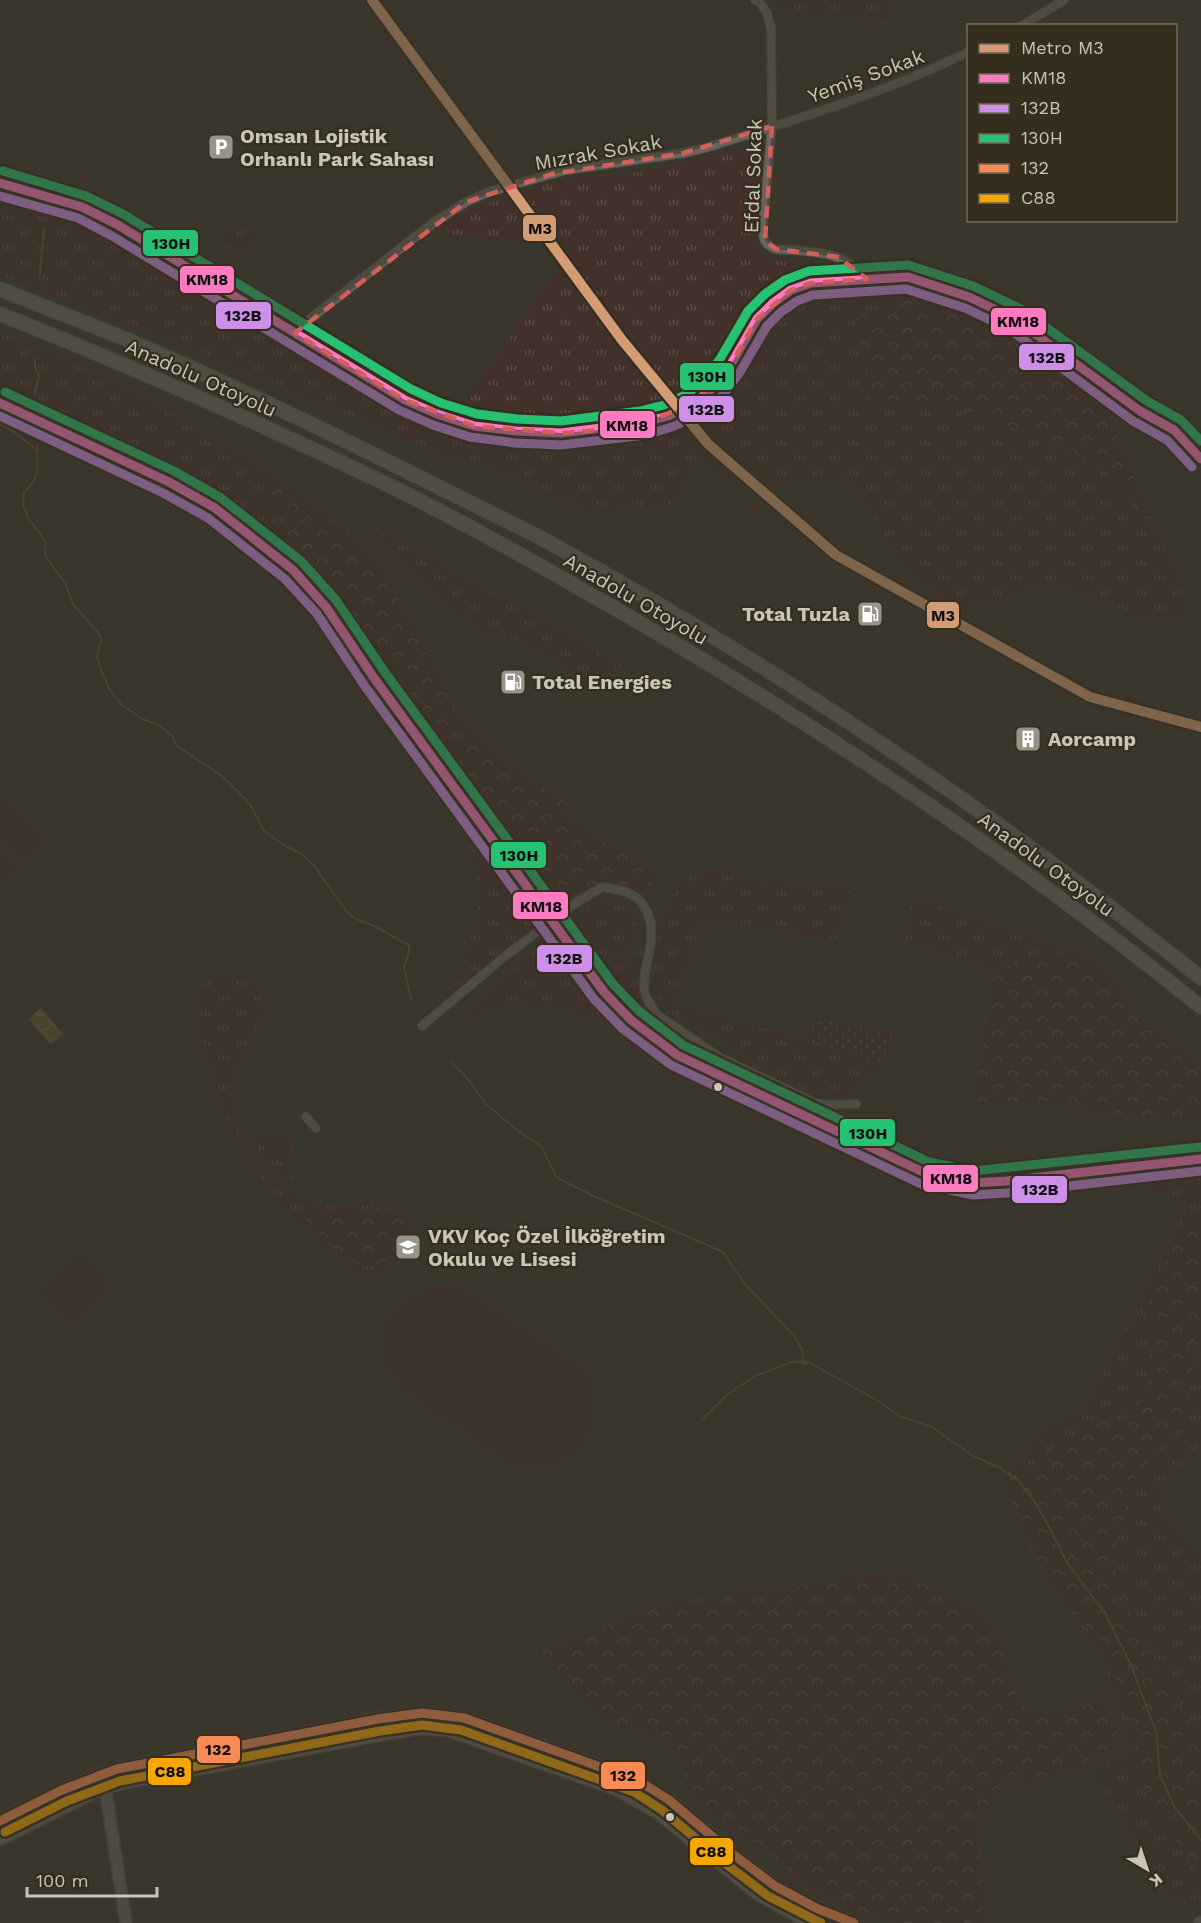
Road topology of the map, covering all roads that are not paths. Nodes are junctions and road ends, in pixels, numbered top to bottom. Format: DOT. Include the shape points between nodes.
graph roads {
  1 [pos="757,0"];
  2 [pos="1064,0"];
  3 [pos="1024,24"];
  4 [pos="967,53"];
  5 [pos="772,126"];
  6 [pos="0,183"];
  7 [pos="867,279"];
  8 [pos="0,289"];
  9 [pos="0,314"];
  10 [pos="293,332"];
  11 [pos="0,403"];
  12 [pos="1201,459"];
  13 [pos="1201,978"];
  14 [pos="1201,1007"];
  15 [pos="423,1026"];
  16 [pos="856,1104"];
  17 [pos="306,1117"];
  18 [pos="316,1128"];
  19 [pos="1201,1159"];
  20 [pos="103,1773"];
  21 [pos="106,1787"];
  22 [pos="0,1821"];
  23 [pos="0,1839"];
  24 [pos="126,1923"];
  25 [pos="810,1923"];
  26 [pos="854,1923"];
  1 -- 5 [label="street, Efdal Sokak" via="767,13 771,28"];
  2 -- 3 [label="street"];
  4 -- 5 [label="street, Yemiş Sokak" via="902,82"];
  5 -- 7 [label="street, Efdal Sokak" via="765,241 776,249 838,257 854,265"];
  5 -- 10 [label="street, Mızrak Sokak" via="684,153 552,174 488,192 434,222"];
  6 -- 10 [label="main road" via="62,200 109,220"];
  7 -- 10 [label="main road" via="811,283 791,290 773,303 756,319 715,386 694,404 642,423 561,433 474,426 437,414 405,400"];
  7 -- 12 [label="main road" via="908,278 969,297 1015,319 1140,411 1174,430"];
  8 -- 13 [label="highway, Anadolu Otoyolu" via="272,405 588,565 801,693 1034,848"];
  9 -- 14 [label="highway, Anadolu Otoyolu" via="304,445 478,531 577,586 752,689 936,809 1075,908"];
  11 -- 19 [label="main road, bridge" via="206,502 293,570 326,607 604,992 631,1020 677,1055 925,1173 972,1183"];
  15 -- 16 [label="street" via="574,904 602,888 624,891 642,903 651,924 644,988 656,1014 719,1057 815,1102"];
  17 -- 18 [label="street"];
  20 -- 21 [label="street"];
  20 -- 22 [label="main road"];
  20 -- 26 [label="main road" via="410,1714 451,1715 639,1782 669,1800 775,1886"];
  21 -- 23 [label="main road"];
  21 -- 24 [label="street"];
  21 -- 25 [label="main road" via="407,1730 448,1731 636,1798 758,1894"];
}
